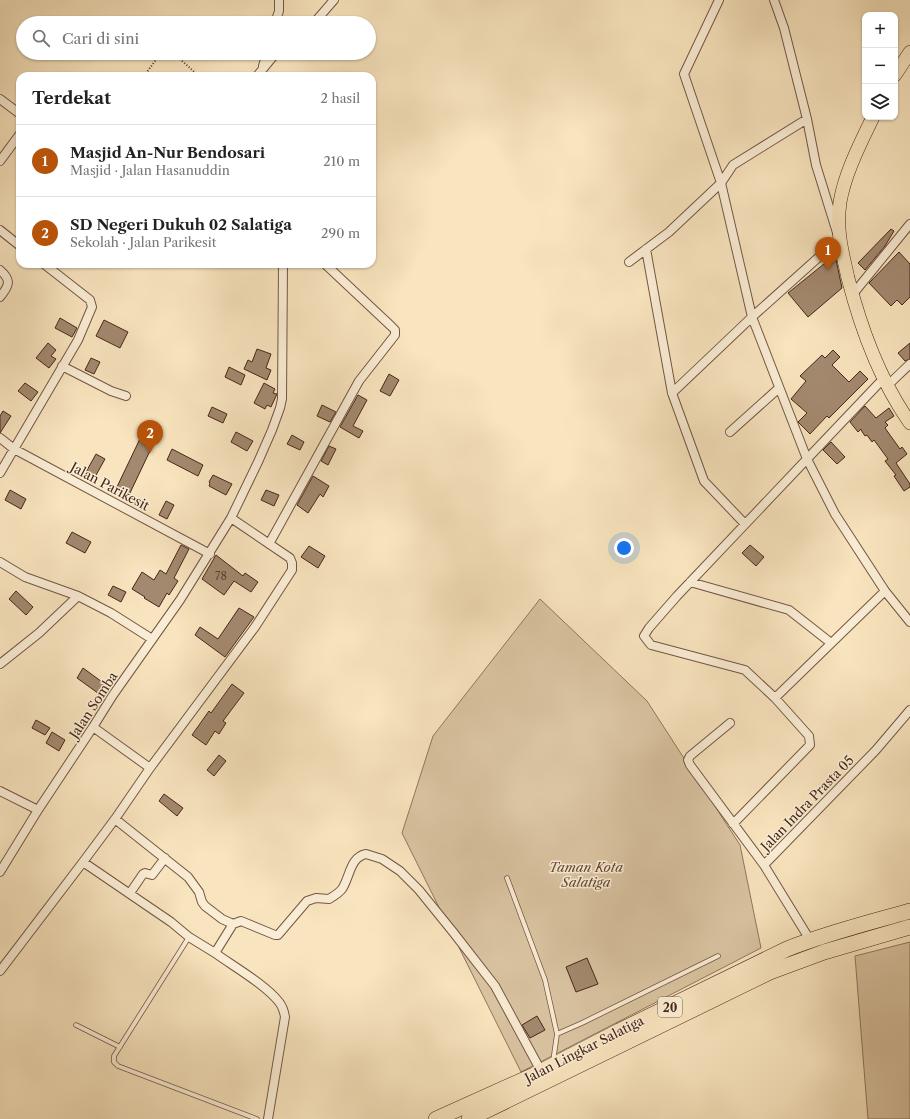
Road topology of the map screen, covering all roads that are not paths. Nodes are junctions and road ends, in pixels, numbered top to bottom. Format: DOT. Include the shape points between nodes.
graph roads {
  1 [pos="279,0"];
  2 [pos="334,0"];
  3 [pos="719,0"];
  4 [pos="774,0"];
  5 [pos="278,16"];
  6 [pos="320,16"];
  7 [pos="910,52"];
  8 [pos="265,60"];
  9 [pos="270,60"];
  10 [pos="262,69"];
  11 [pos="898,71"];
  12 [pos="260,72"];
  13 [pos="0,99"];
  14 [pos="16,111"];
  15 [pos="806,119"];
  16 [pos="872,120"];
  17 [pos="16,139"];
  18 [pos="0,161"];
  19 [pos="721,183"];
  20 [pos="910,224"];
  21 [pos="0,230"];
  22 [pos="839,239"];
  23 [pos="16,243"];
  24 [pos="646,249"];
  25 [pos="629,262"];
  26 [pos="49,268"];
  27 [pos="283,268"];
  28 [pos="329,268"];
  29 [pos="0,270"];
  30 [pos="853,294"];
  31 [pos="0,297"];
  32 [pos="752,317"];
  33 [pos="910,364"];
  34 [pos="62,366"];
  35 [pos="885,383"];
  36 [pos="779,388"];
  37 [pos="672,393"];
  38 [pos="126,396"];
  39 [pos="910,423"];
  40 [pos="730,432"];
  41 [pos="0,438"];
  42 [pos="14,448"];
  43 [pos="807,459"];
  44 [pos="0,474"];
  45 [pos="231,518"];
  46 [pos="745,524"];
  47 [pos="269,544"];
  48 [pos="210,554"];
  49 [pos="0,562"];
  50 [pos="690,582"];
  51 [pos="885,591"];
  52 [pos="78,596"];
  53 [pos="910,622"];
  54 [pos="152,639"];
  55 [pos="831,643"];
  56 [pos="0,664"];
  57 [pos="775,698"];
  58 [pos="910,710"];
  59 [pos="730,723"];
  60 [pos="93,727"];
  61 [pos="150,768"];
  62 [pos="0,791"];
  63 [pos="38,810"];
  64 [pos="115,819"];
  65 [pos="733,824"];
  66 [pos="165,858"];
  67 [pos="83,862"];
  68 [pos="764,865"];
  69 [pos="0,872"];
  70 [pos="507,878"];
  71 [pos="130,893"];
  72 [pos="910,911"];
  73 [pos="233,924"];
  74 [pos="910,927"];
  75 [pos="189,937"];
  76 [pos="810,940"];
  77 [pos="215,953"];
  78 [pos="718,956"];
  79 [pos="2,966"];
  80 [pos="76,1025"];
  81 [pos="557,1034"];
  82 [pos="120,1047"];
  83 [pos="551,1071"];
  84 [pos="257,1119"];
  85 [pos="268,1119"];
  86 [pos="436,1119"];
  87 [pos="469,1119"];
  1 -- 5 [label="street"];
  2 -- 6 [label="street"];
  3 -- 19 [label="street" via="684,74"];
  4 -- 15 [label="street" via="784,28"];
  7 -- 11 [label="main road"];
  8 -- 10 [label="street"];
  9 -- 10 [label="street"];
  10 -- 12 [label="street"];
  13 -- 14 [label="street"];
  15 -- 19 [label="street" via="733,165"];
  15 -- 22 [label="street" via="816,165"];
  16 -- 22 [label="main road" via="855,157 840,202"];
  17 -- 18 [label="street"];
  19 -- 24 [label="street" via="670,232"];
  19 -- 32 [label="street"];
  20 -- 30 [label="street"];
  21 -- 23 [label="street"];
  22 -- 30 [label="main road"];
  22 -- 32 [label="street"];
  24 -- 25 [label="street"];
  24 -- 37 [label="street"];
  26 -- 34 [label="street" via="90,300 92,307 78,340"];
  27 -- 45 [label="street, Jalan Somba" via="281,404 258,462"];
  28 -- 47 [label="street" via="391,326 396,334 359,381"];
  29 -- 31 [label="street" via="6,275 8,285"];
  30 -- 35 [label="main road" via="867,341"];
  32 -- 36 [label="street"];
  32 -- 37 [label="street"];
  33 -- 35 [label="street"];
  34 -- 38 [label="street"];
  34 -- 42 [label="street"];
  35 -- 39 [label="main road"];
  35 -- 43 [label="street"];
  36 -- 40 [label="street"];
  36 -- 43 [label="street"];
  37 -- 46 [label="street" via="704,481"];
  41 -- 42 [label="street, Jalan Parikesit"];
  42 -- 44 [label="street"];
  42 -- 48 [label="street, Jalan Parikesit"];
  43 -- 46 [label="street"];
  43 -- 51 [label="street" via="835,514"];
  45 -- 47 [label="street"];
  45 -- 48 [label="street, Jalan Somba"];
  46 -- 50 [label="street"];
  47 -- 61 [label="street" via="290,558 292,570 255,627"];
  48 -- 54 [label="street, Jalan Somba"];
  49 -- 52 [label="street" via="25,577"];
  50 -- 55 [label="street" via="789,610"];
  50 -- 57 [label="street" via="644,636 651,644 745,670"];
  51 -- 53 [label="street"];
  51 -- 55 [label="street"];
  52 -- 54 [label="street"];
  52 -- 56 [label="street" via="40,633"];
  54 -- 60 [label="street, Jalan Somba"];
  55 -- 57 [label="street"];
  57 -- 65 [label="street" via="809,736 810,744"];
  58 -- 68 [label="street, Jalan Indra Prasta 05" via="876,750"];
  59 -- 65 [label="street" via="688,760"];
  60 -- 61 [label="street"];
  60 -- 63 [label="street, Jalan Somba"];
  61 -- 64 [label="street"];
  62 -- 63 [label="street"];
  63 -- 69 [label="street, Jalan Somba"];
  64 -- 66 [label="street"];
  64 -- 67 [label="street"];
  65 -- 68 [label="street"];
  66 -- 71 [label="street" via="152,875 143,874"];
  66 -- 73 [label="street" via="194,883 205,906"];
  67 -- 71 [label="street"];
  67 -- 79 [label="street"];
  68 -- 76 [label="street, Jalan Indra Prasta 05"];
  70 -- 81 [label="lane" via="545,980"];
  71 -- 75 [label="street"];
  72 -- 76 [label="highway, Jalan Lingkar Salatiga / 20"];
  73 -- 77 [label="street"];
  73 -- 83 [label="street" via="241,921 278,935 307,901 316,898 330,899 341,890 357,857 366,854 376,856 400,871 419,890 495,986"];
  74 -- 83 [label="highway, Jalan Lingkar Salatiga / 20" via="831,949 770,972"];
  75 -- 77 [label="street"];
  75 -- 82 [label="lane"];
  76 -- 83 [label="highway, Jalan Lingkar Salatiga / 20" via="619,1031"];
  77 -- 85 [label="street" via="268,991 284,1009 285,1017"];
  78 -- 81 [label="lane"];
  80 -- 82 [label="lane"];
  81 -- 83 [label="lane"];
  82 -- 84 [label="lane" via="114,1056 114,1062 118,1066"];
  83 -- 86 [label="highway, Jalan Lingkar Salatiga / 20"];
  83 -- 87 [label="highway, Jalan Lingkar Salatiga / 20"];
}
